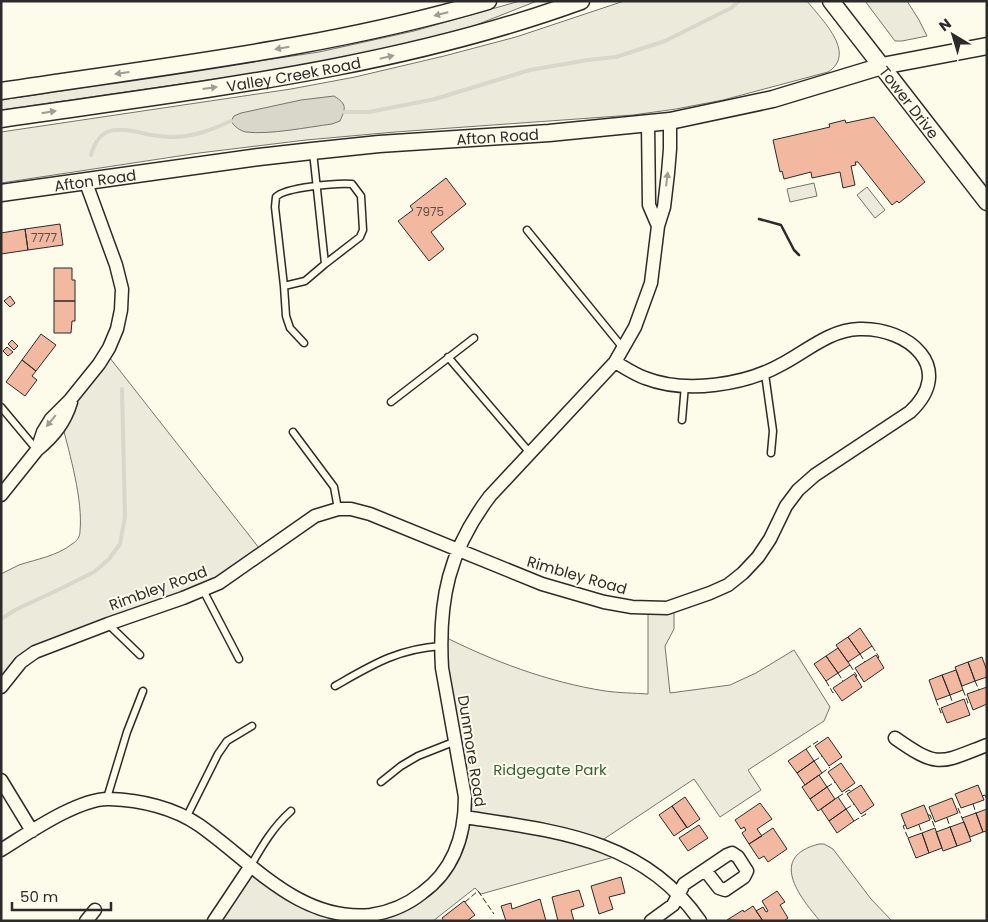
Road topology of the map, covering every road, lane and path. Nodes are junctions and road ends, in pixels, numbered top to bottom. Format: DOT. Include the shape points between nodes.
graph roads {
  1 [pos="488,1"];
  2 [pos="581,1"];
  3 [pos="831,1"];
  4 [pos="987,46"];
  5 [pos="882,66"];
  6 [pos="1,91"];
  7 [pos="1,119"];
  8 [pos="670,121"];
  9 [pos="648,124"];
  10 [pos="312,151"];
  11 [pos="85,180"];
  12 [pos="316,187"];
  13 [pos="1,193"];
  14 [pos="987,202"];
  15 [pos="658,226"];
  16 [pos="526,230"];
  17 [pos="325,264"];
  18 [pos="284,286"];
  19 [pos="474,338"];
  20 [pos="304,343"];
  21 [pos="623,348"];
  22 [pos="448,357"];
  23 [pos="615,362"];
  24 [pos="765,374"];
  25 [pos="685,385"];
  26 [pos="391,402"];
  27 [pos="1,406"];
  28 [pos="682,420"];
  29 [pos="293,432"];
  30 [pos="37,450"];
  31 [pos="530,453"];
  32 [pos="771,453"];
  33 [pos="1,495"];
  34 [pos="338,509"];
  35 [pos="458,551"];
  36 [pos="203,590"];
  37 [pos="108,624"];
  38 [pos="441,646"];
  39 [pos="140,655"];
  40 [pos="240,659"];
  41 [pos="335,686"];
  42 [pos="1,687"];
  43 [pos="143,691"];
  44 [pos="252,726"];
  45 [pos="895,738"];
  46 [pos="456,741"];
  47 [pos="987,745"];
  48 [pos="1,780"];
  49 [pos="381,782"];
  50 [pos="108,798"];
  51 [pos="290,811"];
  52 [pos="465,817"];
  53 [pos="186,818"];
  54 [pos="32,830"];
  55 [pos="1,850"];
  56 [pos="250,867"];
  57 [pos="705,870"];
  58 [pos="678,895"];
  59 [pos="95,910"];
  60 [pos="86,921"];
  61 [pos="214,921"];
  62 [pos="652,921"];
  63 [pos="700,921"];
  1 -- 6 [label="street, Valley Creek Road, one-way" via="392,27 304,45"];
  7 -- 2 [label="street, Valley Creek Road, one-way" via="330,69 447,42"];
  3 -- 5 [label="street, Tower Drive"];
  4 -- 5 [label="street, Afton Road"];
  5 -- 8 [label="street, Afton Road" via="773,100"];
  5 -- 14 [label="street, Tower Drive"];
  8 -- 9 [label="street, Afton Road"];
  15 -- 8 [label="street, Dunmore Road, one-way" via="668,173"];
  9 -- 10 [label="street, Afton Road"];
  9 -- 15 [label="street, Dunmore Road" via="649,205"];
  10 -- 11 [label="street, Afton Road"];
  10 -- 12 [label="lane"];
  11 -- 13 [label="street, Afton Road"];
  11 -- 30 [label="street" via="116,265 122,289 121,310 109,348 46,427"];
  12 -- 17 [label="lane"];
  12 -- 17 [label="lane" via="352,184 361,196 363,230 360,237"];
  12 -- 18 [label="lane" via="284,191 276,197"];
  15 -- 21 [label="street, Dunmore Road" via="651,283 635,327"];
  16 -- 21 [label="lane"];
  17 -- 18 [label="lane" via="305,281"];
  18 -- 20 [label="lane" via="290,328"];
  19 -- 22 [label="lane"];
  21 -- 23 [label="street, Dunmore Road"];
  22 -- 26 [label="lane"];
  22 -- 31 [label="lane"];
  23 -- 25 [label="street, Rimbley Road" via="646,378"];
  23 -- 31 [label="street, Dunmore Road"];
  24 -- 25 [label="street, Rimbley Road" via="733,383"];
  24 -- 32 [label="lane" via="773,432"];
  24 -- 35 [label="street, Rimbley Road" via="820,341 856,329 892,332 908,341 922,353 930,372 921,402 910,412 815,475 798,490 770,539 743,573 728,585 689,602 668,608 604,602 542,584"];
  25 -- 28 [label="lane"];
  27 -- 30 [label="lane"];
  29 -- 34 [label="lane" via="334,487"];
  30 -- 33 [label="street"];
  31 -- 35 [label="street, Dunmore Road" via="476,514"];
  34 -- 35 [label="street, Rimbley Road" via="370,514"];
  34 -- 36 [label="street, Rimbley Road" via="304,522 235,573"];
  35 -- 38 [label="street, Dunmore Road" via="442,606"];
  36 -- 37 [label="street, Rimbley Road"];
  36 -- 40 [label="lane"];
  37 -- 39 [label="lane"];
  37 -- 42 [label="street, Rimbley Road" via="34,652"];
  38 -- 41 [label="lane" via="401,652"];
  38 -- 46 [label="street, Dunmore Road"];
  43 -- 50 [label="lane"];
  44 -- 53 [label="lane" via="228,741 218,754"];
  45 -- 47 [label="street" via="924,757 936,760 950,759"];
  46 -- 49 [label="lane" via="418,756"];
  46 -- 52 [label="street, Dunmore Road" via="466,797"];
  48 -- 54 [label="street"];
  50 -- 53 [label="street, Dunmore Road" via="171,810"];
  50 -- 54 [label="street, Dunmore Road" via="80,805"];
  51 -- 56 [label="lane" via="269,835"];
  52 -- 56 [label="street, Dunmore Road" via="460,841 441,876 415,899 384,913 354,917 319,912 302,905"];
  52 -- 58 [label="street" via="546,829 598,843 646,867"];
  53 -- 56 [label="street, Dunmore Road"];
  54 -- 55 [label="street, Dunmore Road"];
  56 -- 61 [label="street"];
  57 -- 58 [label="street" via="684,884"];
  58 -- 62 [label="street" via="672,905"];
  58 -- 63 [label="street"];
  59 -- 60 [label="street"];
}
